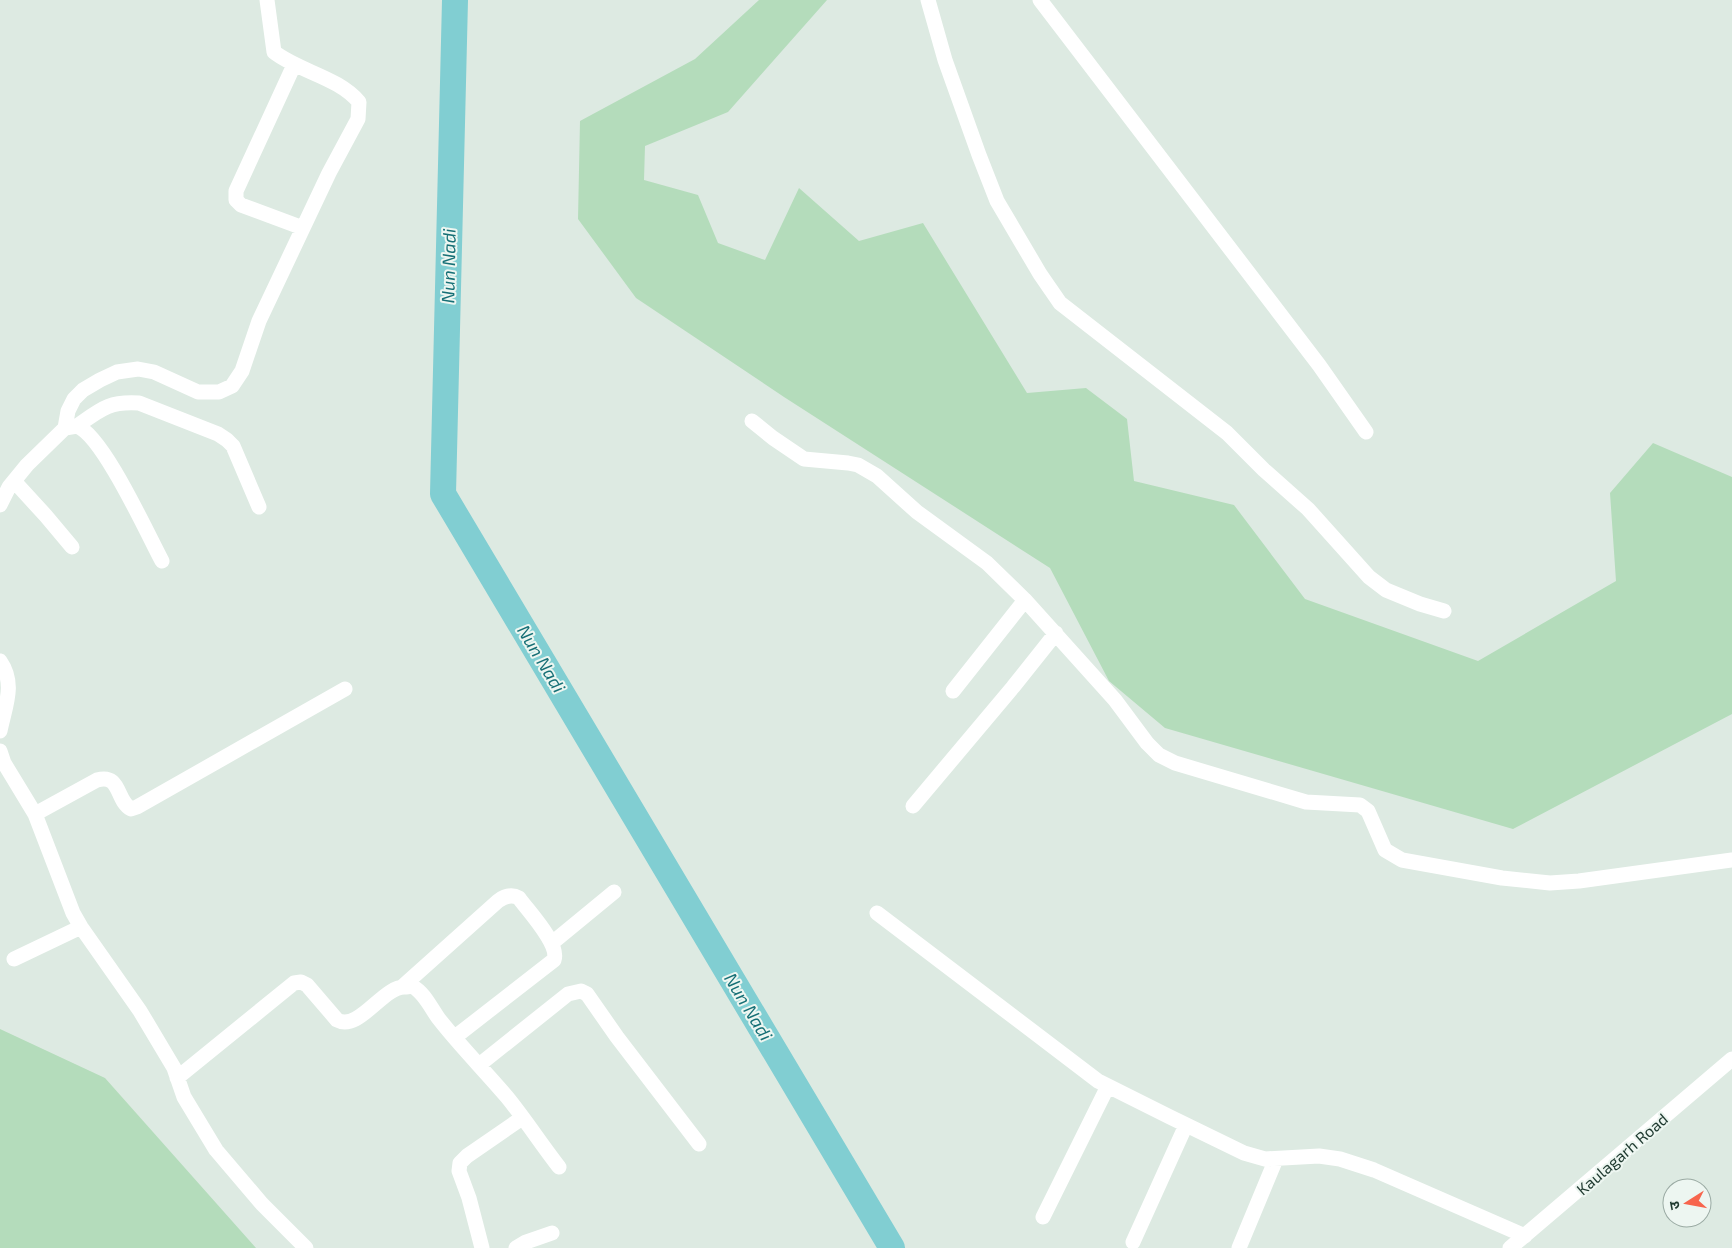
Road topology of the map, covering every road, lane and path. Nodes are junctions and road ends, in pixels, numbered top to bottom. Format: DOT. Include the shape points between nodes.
graph roads {
  1 [pos="268,0"];
  2 [pos="928,0"];
  3 [pos="1040,0"];
  4 [pos="294,65"];
  5 [pos="303,228"];
  6 [pos="752,421"];
  7 [pos="71,427"];
  8 [pos="1366,432"];
  9 [pos="14,481"];
  10 [pos="0,505"];
  11 [pos="259,507"];
  12 [pos="72,547"];
  13 [pos="162,561"];
  14 [pos="1025,600"];
  15 [pos="1444,611"];
  16 [pos="1056,634"];
  17 [pos="0,661"];
  18 [pos="345,689"];
  19 [pos="953,691"];
  20 [pos="0,731"];
  21 [pos="0,751"];
  22 [pos="912,806"];
  23 [pos="34,814"];
  24 [pos="1732,860"];
  25 [pos="614,892"];
  26 [pos="877,913"];
  27 [pos="81,927"];
  28 [pos="552,943"];
  29 [pos="14,959"];
  30 [pos="403,986"];
  31 [pos="455,1037"];
  32 [pos="1732,1059"];
  33 [pos="479,1065"];
  34 [pos="178,1078"];
  35 [pos="1108,1086"];
  36 [pos="522,1118"];
  37 [pos="1186,1125"];
  38 [pos="699,1144"];
  39 [pos="1276,1158"];
  40 [pos="559,1167"];
  41 [pos="1042,1217"];
  42 [pos="552,1233"];
  43 [pos="1525,1236"];
  44 [pos="1133,1242"];
  45 [pos="306,1248"];
  46 [pos="482,1248"];
  47 [pos="516,1248"];
  48 [pos="1239,1248"];
  49 [pos="1510,1248"];
  1 -- 4 [label="street" via="274,52"];
  2 -- 15 [label="street" via="948,69 997,201 1060,302 1227,433 1308,509 1369,577 1386,590"];
  3 -- 8 [label="street" via="1319,365"];
  4 -- 5 [label="street" via="350,91 359,102 358,119"];
  4 -- 5 [label="street" via="236,191 236,200 241,205"];
  5 -- 7 [label="street" via="259,321 242,372 232,386 220,392 198,392 154,372 138,369 117,372 92,385 74,400 68,411"];
  6 -- 14 [label="street" via="804,459 858,465 877,476 917,512 987,563"];
  7 -- 9 [label="street"];
  7 -- 11 [label="street" via="104,407 126,402 139,403 218,434 233,446"];
  7 -- 13 [label="street" via="88,432 110,462"];
  9 -- 10 [label="street"];
  9 -- 12 [label="street"];
  14 -- 16 [label="street"];
  14 -- 19 [label="street"];
  16 -- 22 [label="street"];
  16 -- 24 [label="street" via="1115,700 1147,744 1160,755 1175,763 1306,802 1360,805 1368,811 1385,850 1402,860 1550,883"];
  17 -- 20 [label="street" via="8,676 9,689"];
  18 -- 23 [label="street" via="137,807 131,809 126,806 114,784 103,778"];
  21 -- 23 [label="street"];
  23 -- 27 [label="street"];
  25 -- 28 [label="street"];
  26 -- 35 [label="street"];
  27 -- 29 [label="street"];
  27 -- 34 [label="street" via="140,1011"];
  28 -- 30 [label="street" via="519,898 505,896"];
  28 -- 31 [label="street" via="554,960"];
  30 -- 31 [label="street" via="413,987"];
  30 -- 34 [label="street" via="360,1016 341,1022 307,985 294,983"];
  31 -- 33 [label="street"];
  32 -- 43 [label="street, Kaulagarh Road"];
  33 -- 36 [label="street"];
  33 -- 38 [label="street" via="568,994 581,991 587,994"];
  34 -- 45 [label="street" via="184,1097 216,1150 262,1204"];
  35 -- 37 [label="street"];
  35 -- 41 [label="street"];
  36 -- 40 [label="street"];
  36 -- 46 [label="street" via="460,1163 459,1171"];
  37 -- 39 [label="street" via="1244,1153 1265,1159"];
  37 -- 44 [label="street"];
  39 -- 43 [label="street" via="1320,1156 1340,1159 1374,1170"];
  39 -- 48 [label="street"];
  42 -- 47 [label="street"];
  43 -- 49 [label="street, Kaulagarh Road"];
}
